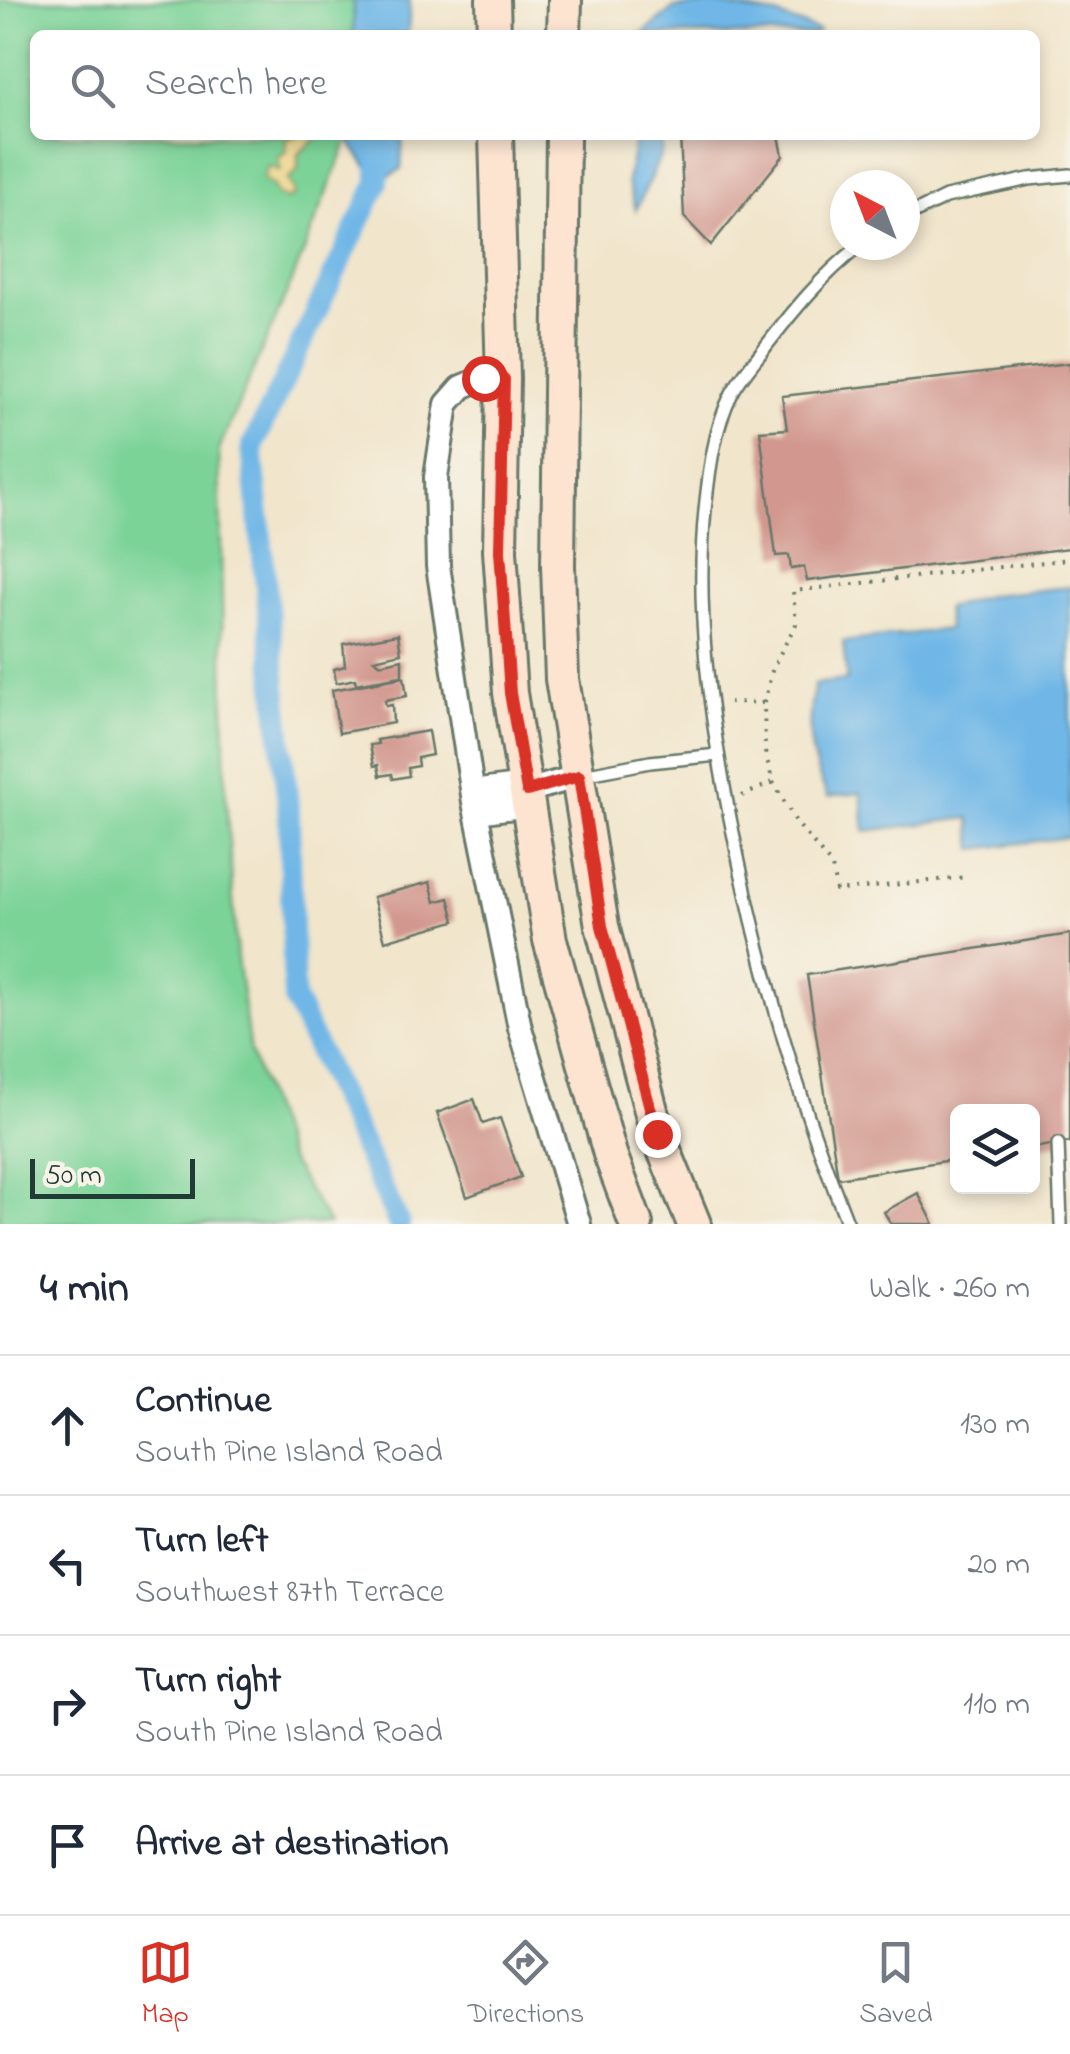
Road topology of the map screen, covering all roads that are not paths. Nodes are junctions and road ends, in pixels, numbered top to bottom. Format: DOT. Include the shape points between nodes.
graph roads {
  1 [pos="493,0"];
  2 [pos="565,0"];
  3 [pos="494,30"];
  4 [pos="564,30"];
  5 [pos="496,140"];
  6 [pos="563,140"];
  7 [pos="1070,175"];
  8 [pos="920,210"];
  9 [pos="841,260"];
  10 [pos="504,379"];
  11 [pos="718,756"];
  12 [pos="579,776"];
  13 [pos="527,791"];
  14 [pos="474,802"];
  15 [pos="1058,1144"];
  16 [pos="579,1224"];
  17 [pos="636,1224"];
  18 [pos="694,1224"];
  19 [pos="848,1224"];
  20 [pos="1061,1224"];
  1 -- 3 [label="main road"];
  2 -- 4 [label="main road"];
  5 -- 10 [label="main road"];
  6 -- 12 [label="main road" via="558,566 562,679"];
  7 -- 8 [label="lane" via="946,196"];
  9 -- 11 [label="lane" via="732,393 710,464 702,589"];
  10 -- 13 [label="main road" via="500,551 510,693"];
  10 -- 14 [label="street" via="462,387 447,404 436,477 438,566"];
  11 -- 12 [label="lane"];
  11 -- 19 [label="lane" via="750,919 812,1134"];
  12 -- 13 [label="street"];
  12 -- 18 [label="main road" via="610,958 657,1134"];
  13 -- 14 [label="street" via="480,791"];
  13 -- 17 [label="main road" via="550,940"];
  14 -- 16 [label="street" via="520,1028"];
  15 -- 20 [label="lane"];
}
